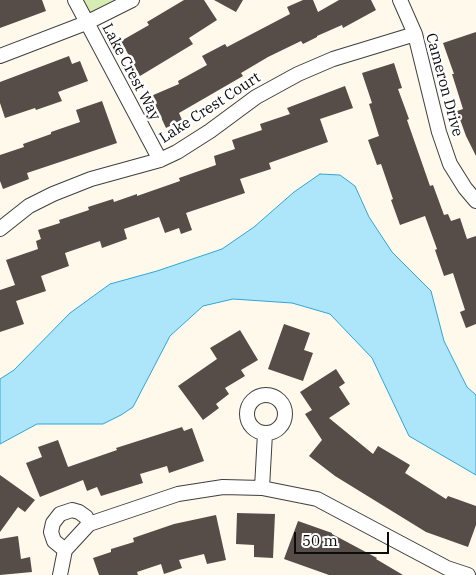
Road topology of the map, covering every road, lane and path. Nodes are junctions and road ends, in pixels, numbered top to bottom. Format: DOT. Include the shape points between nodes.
graph roads {
  1 [pos="75,0"];
  2 [pos="132,0"];
  3 [pos="400,0"];
  4 [pos="86,23"];
  5 [pos="415,34"];
  6 [pos="0,56"];
  7 [pos="160,160"];
  8 [pos="476,201"];
  9 [pos="0,229"];
  10 [pos="266,433"];
  11 [pos="262,488"];
  12 [pos="89,524"];
  13 [pos="64,550"];
  14 [pos="60,575"];
  15 [pos="468,575"];
  1 -- 4 [label="street, Lake Crest Way"];
  2 -- 4 [label="street"];
  3 -- 5 [label="street, Cameron Drive"];
  4 -- 6 [label="street"];
  4 -- 7 [label="street, Lake Crest Way"];
  5 -- 7 [label="street, Lake Crest Court" via="332,59 285,80 240,106 191,144"];
  5 -- 8 [label="street, Cameron Drive" via="450,164"];
  7 -- 9 [label="street, Lake Crest Court" via="53,194 29,206"];
  10 -- 11 [label="street"];
  11 -- 12 [label="street" via="223,487 178,494"];
  11 -- 15 [label="street" via="317,499 447,568"];
  12 -- 13 [label="street"];
  12 -- 13 [label="street" via="80,512 72,510 60,514 50,532"];
  13 -- 14 [label="street"];
}
